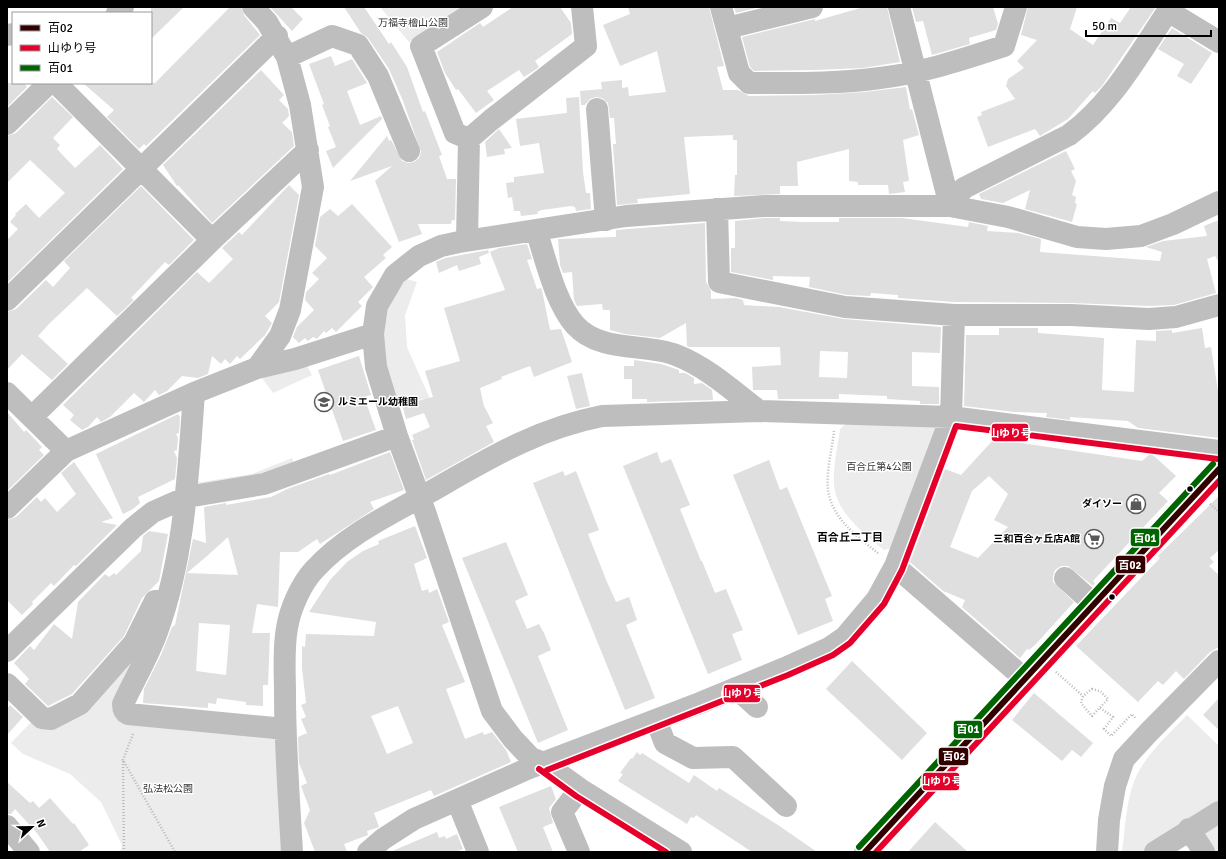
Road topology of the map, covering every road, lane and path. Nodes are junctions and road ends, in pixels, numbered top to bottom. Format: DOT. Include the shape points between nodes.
graph roads {
  1 [pos="253,7"];
  2 [pos="482,7"];
  3 [pos="582,7"];
  4 [pos="721,7"];
  5 [pos="812,7"];
  6 [pos="899,7"];
  7 [pos="1016,7"];
  8 [pos="727,28"];
  9 [pos="276,36"];
  10 [pos="1219,42"];
  11 [pos="287,57"];
  12 [pos="915,72"];
  13 [pos="48,84"];
  14 [pos="57,84"];
  15 [pos="597,109"];
  16 [pos="7,124"];
  17 [pos="469,139"];
  18 [pos="308,150"];
  19 [pos="409,151"];
  20 [pos="141,169"];
  21 [pos="1219,202"];
  22 [pos="950,206"];
  23 [pos="717,209"];
  24 [pos="606,220"];
  25 [pos="536,230"];
  26 [pos="212,240"];
  27 [pos="468,240"];
  28 [pos="7,300"];
  29 [pos="1219,304"];
  30 [pos="954,315"];
  31 [pos="373,334"];
  32 [pos="257,368"];
  33 [pos="7,393"];
  34 [pos="194,394"];
  35 [pos="759,412"];
  36 [pos="836,414"];
  37 [pos="32,417"];
  38 [pos="951,417"];
  39 [pos="397,436"];
  40 [pos="66,451"];
  41 [pos="1219,451"];
  42 [pos="1219,469"];
  43 [pos="187,496"];
  44 [pos="420,498"];
  45 [pos="7,508"];
  46 [pos="895,566"];
  47 [pos="1065,578"];
  48 [pos="167,599"];
  49 [pos="1094,604"];
  50 [pos="7,651"];
  51 [pos="1044,661"];
  52 [pos="1219,661"];
  53 [pos="1026,680"];
  54 [pos="7,684"];
  55 [pos="736,688"];
  56 [pos="1084,696"];
  57 [pos="757,707"];
  58 [pos="1100,708"];
  59 [pos="1132,714"];
  60 [pos="656,720"];
  61 [pos="136,728"];
  62 [pos="285,729"];
  63 [pos="123,760"];
  64 [pos="544,763"];
  65 [pos="580,789"];
  66 [pos="457,800"];
  67 [pos="786,806"];
  68 [pos="1219,812"];
  69 [pos="7,826"];
  70 [pos="1190,829"];
  71 [pos="670,849"];
  72 [pos="28,852"];
  73 [pos="124,852"];
  74 [pos="175,852"];
  75 [pos="292,852"];
  76 [pos="368,852"];
  77 [pos="478,852"];
  78 [pos="579,852"];
  79 [pos="865,852"];
  80 [pos="1107,852"];
  81 [pos="1155,852"];
  82 [pos="1204,852"];
  1 -- 9 [label="street"];
  2 -- 17 [label="street" via="421,46 455,133"];
  3 -- 17 [label="street" via="586,46"];
  4 -- 8 [label="street"];
  5 -- 8 [label="street"];
  6 -- 12 [label="street"];
  7 -- 12 [label="street" via="1004,46"];
  8 -- 12 [label="street" via="739,73 749,83 826,82 880,78"];
  9 -- 11 [label="street"];
  9 -- 20 [label="street"];
  10 -- 22 [label="street" via="1168,11 1110,97 1084,124 1069,135 964,188"];
  11 -- 18 [label="street"];
  11 -- 19 [label="street" via="332,36 358,45 378,76"];
  12 -- 22 [label="street"];
  13 -- 16 [label="street"];
  14 -- 20 [label="street"];
  15 -- 24 [label="street"];
  17 -- 27 [label="street"];
  18 -- 26 [label="street"];
  18 -- 32 [label="street" via="312,187 290,310 280,336"];
  20 -- 26 [label="street"];
  20 -- 28 [label="street"];
  21 -- 22 [label="street" via="1174,224 1141,236 1106,239 1077,237 1008,217"];
  22 -- 23 [label="street" via="765,206"];
  23 -- 24 [label="street" via="626,216"];
  23 -- 30 [label="street" via="719,282 845,307"];
  24 -- 25 [label="street"];
  25 -- 27 [label="street"];
  25 -- 35 [label="street" via="562,306 576,326 598,340 677,355 720,381"];
  26 -- 37 [label="street"];
  27 -- 31 [label="street" via="441,246 419,256 395,275 378,306"];
  29 -- 30 [label="street" via="1176,317 1149,319 1071,315"];
  30 -- 38 [label="street"];
  31 -- 32 [label="street"];
  31 -- 39 [label="street" via="376,366"];
  32 -- 34 [label="street"];
  33 -- 37 [label="street"];
  34 -- 40 [label="street"];
  34 -- 43 [label="street"];
  35 -- 36 [label="street"];
  35 -- 44 [label="street" via="619,414 577,421 514,445"];
  36 -- 38 [label="street"];
  36 -- 46 [label="path" via="828,490 834,508 860,539"];
  37 -- 40 [label="street"];
  38 -- 41 [label="street"];
  38 -- 46 [label="street"];
  39 -- 43 [label="street" via="264,484"];
  39 -- 44 [label="street"];
  40 -- 45 [label="street"];
  42 -- 49 [label="street"];
  43 -- 48 [label="street" via="180,544"];
  43 -- 50 [label="street" via="153,512 133,528"];
  44 -- 62 [label="street" via="342,543 313,571 297,598 287,627 285,643"];
  44 -- 64 [label="street" via="492,711 522,749 531,758"];
  46 -- 53 [label="street"];
  46 -- 55 [label="street" via="877,599 845,637 821,651"];
  47 -- 49 [label="street"];
  48 -- 54 [label="street" via="155,601 134,643 80,704 51,719 42,718"];
  48 -- 62 [label="street" via="157,633 123,704 125,712"];
  49 -- 51 [label="street"];
  51 -- 53 [label="street"];
  51 -- 56 [label="path"];
  52 -- 80 [label="street" via="1124,759 1115,786"];
  53 -- 79 [label="street"];
  55 -- 57 [label="street"];
  55 -- 60 [label="street"];
  56 -- 58 [label="path" via="1081,703 1092,716"];
  56 -- 58 [label="path" via="1092,689 1100,691 1108,698"];
  58 -- 59 [label="path" via="1113,717 1104,729 1111,736"];
  60 -- 64 [label="street"];
  60 -- 67 [label="street" via="665,742 693,758 733,757"];
  61 -- 63 [label="path"];
  62 -- 75 [label="street"];
  63 -- 73 [label="path"];
  63 -- 74 [label="path"];
  64 -- 65 [label="street"];
  64 -- 66 [label="street"];
  65 -- 71 [label="street"];
  65 -- 78 [label="street" via="562,812"];
  66 -- 76 [label="street" via="414,819"];
  66 -- 77 [label="street"];
  68 -- 70 [label="street"];
  69 -- 72 [label="street"];
  70 -- 81 [label="street"];
  70 -- 82 [label="street"];
}
